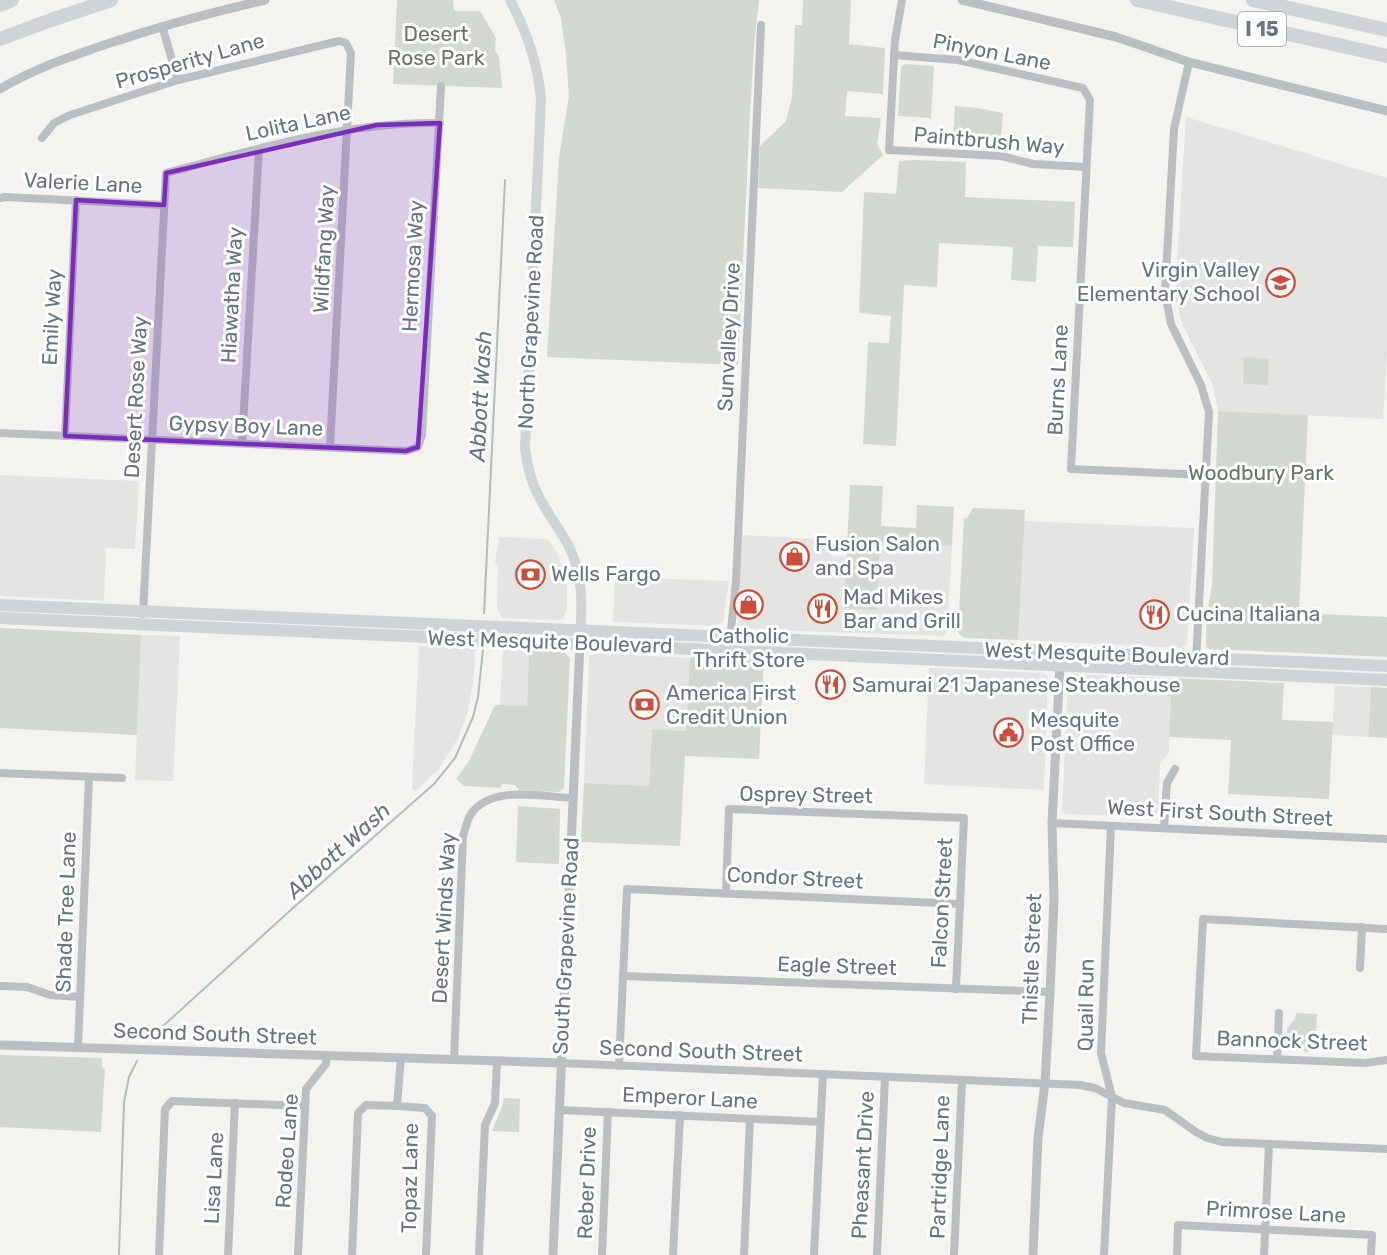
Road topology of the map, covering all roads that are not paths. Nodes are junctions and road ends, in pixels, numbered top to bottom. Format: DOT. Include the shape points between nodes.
graph roads {
  1 [pos="12,0"];
  2 [pos="111,0"];
  3 [pos="265,0"];
  4 [pos="510,0"];
  5 [pos="902,0"];
  6 [pos="962,0"];
  7 [pos="1137,0"];
  8 [pos="1253,0"];
  9 [pos="0,5"];
  10 [pos="761,25"];
  11 [pos="162,26"];
  12 [pos="1387,30"];
  13 [pos="0,39"];
  14 [pos="351,53"];
  15 [pos="894,55"];
  16 [pos="1387,56"];
  17 [pos="1189,62"];
  18 [pos="178,80"];
  19 [pos="441,86"];
  20 [pos="1083,88"];
  21 [pos="0,89"];
  22 [pos="1387,111"];
  23 [pos="440,123"];
  24 [pos="348,130"];
  25 [pos="42,138"];
  26 [pos="259,149"];
  27 [pos="1086,167"];
  28 [pos="166,172"];
  29 [pos="0,198"];
  30 [pos="76,200"];
  31 [pos="164,205"];
  32 [pos="0,433"];
  33 [pos="65,436"];
  34 [pos="152,440"];
  35 [pos="242,443"];
  36 [pos="330,447"];
  37 [pos="418,447"];
  38 [pos="1206,475"];
  39 [pos="0,606"];
  40 [pos="0,618"];
  41 [pos="143,618"];
  42 [pos="580,637"];
  43 [pos="729,643"];
  44 [pos="1060,658"];
  45 [pos="1196,664"];
  46 [pos="1387,666"];
  47 [pos="1387,680"];
  48 [pos="1175,769"];
  49 [pos="0,773"];
  50 [pos="89,777"];
  51 [pos="122,778"];
  52 [pos="573,798"];
  53 [pos="964,818"];
  54 [pos="1052,823"];
  55 [pos="1111,826"];
  56 [pos="1164,828"];
  57 [pos="1387,839"];
  58 [pos="726,893"];
  59 [pos="960,904"];
  60 [pos="1362,927"];
  61 [pos="1387,929"];
  62 [pos="1360,969"];
  63 [pos="623,975"];
  64 [pos="0,986"];
  65 [pos="956,989"];
  66 [pos="1050,992"];
  67 [pos="80,997"];
  68 [pos="1279,1013"];
  69 [pos="0,1045"];
  70 [pos="78,1048"];
  71 [pos="327,1056"];
  72 [pos="401,1058"];
  73 [pos="1277,1059"];
  74 [pos="454,1060"];
  75 [pos="1387,1060"];
  76 [pos="497,1061"];
  77 [pos="561,1063"];
  78 [pos="619,1065"];
  79 [pos="822,1074"];
  80 [pos="885,1077"];
  81 [pos="962,1080"];
  82 [pos="1045,1083"];
  83 [pos="1112,1097"];
  84 [pos="235,1103"];
  85 [pos="305,1106"];
  86 [pos="398,1106"];
  87 [pos="559,1110"];
  88 [pos="608,1112"];
  89 [pos="680,1115"];
  90 [pos="750,1119"];
  91 [pos="820,1122"];
  92 [pos="1269,1144"];
  93 [pos="1387,1149"];
  94 [pos="1266,1229"];
  95 [pos="159,1255"];
  96 [pos="228,1255"];
  97 [pos="298,1255"];
  98 [pos="352,1255"];
  99 [pos="426,1255"];
  100 [pos="479,1255"];
  101 [pos="553,1255"];
  102 [pos="602,1255"];
  103 [pos="674,1255"];
  104 [pos="744,1255"];
  105 [pos="814,1255"];
  106 [pos="877,1255"];
  107 [pos="954,1255"];
  108 [pos="1033,1255"];
  109 [pos="1104,1255"];
  110 [pos="1177,1255"];
  111 [pos="1264,1255"];
  112 [pos="1371,1255"];
  1 -- 9 [label="highway"];
  2 -- 13 [label="highway"];
  3 -- 11 [label="street"];
  4 -- 42 [label="main road, North Grapevine Road" via="532,46 542,99 527,468 576,562 581,589"];
  5 -- 15 [label="street"];
  6 -- 17 [label="street" via="1116,37"];
  7 -- 16 [label="highway, I 15"];
  8 -- 12 [label="highway, I 15"];
  10 -- 43 [label="street, Sunvalley Drive" via="736,582"];
  11 -- 18 [label="street"];
  11 -- 21 [label="street" via="53,62"];
  14 -- 18 [label="street, Prosperity Lane" via="346,43 339,41"];
  14 -- 24 [label="street, Wildfang Way"];
  15 -- 20 [label="street, Pinyon Lane" via="958,60"];
  15 -- 27 [label="street, Paintbrush Way" via="889,150 1001,156 1033,164"];
  17 -- 22 [label="street"];
  17 -- 38 [label="street" via="1174,129 1165,293 1171,324 1201,385 1209,412"];
  18 -- 25 [label="street, Prosperity Lane" via="70,115 54,123"];
  19 -- 23 [label="street, Hermosa Way"];
  20 -- 27 [label="street, Burns Lane" via="1090,100"];
  23 -- 24 [label="street, Lolita Lane"];
  23 -- 37 [label="street, Hermosa Way" via="422,435"];
  24 -- 26 [label="street, Lolita Lane"];
  24 -- 36 [label="street, Wildfang Way"];
  26 -- 28 [label="street, Lolita Lane"];
  26 -- 35 [label="street, Hiawatha Way"];
  27 -- 38 [label="street, Burns Lane" via="1071,469"];
  28 -- 31 [label="street, Desert Rose Way"];
  29 -- 30 [label="street, Valerie Lane"];
  30 -- 31 [label="street, Valerie Lane"];
  30 -- 33 [label="street, Emily Way"];
  31 -- 34 [label="street, Desert Rose Way"];
  32 -- 33 [label="street, Gypsy Boy Lane"];
  33 -- 34 [label="street, Gypsy Boy Lane"];
  34 -- 35 [label="street, Gypsy Boy Lane"];
  34 -- 41 [label="street, Desert Rose Way"];
  35 -- 36 [label="street, Gypsy Boy Lane"];
  36 -- 37 [label="street, Gypsy Boy Lane" via="406,451"];
  38 -- 45 [label="street"];
  39 -- 41 [label="main road, West Mesquite Boulevard"];
  40 -- 41 [label="main road, West Mesquite Boulevard"];
  41 -- 42 [label="main road, West Mesquite Boulevard"];
  42 -- 43 [label="main road, West Mesquite Boulevard"];
  42 -- 52 [label="street, South Grapevine Road"];
  43 -- 44 [label="main road, West Mesquite Boulevard"];
  44 -- 45 [label="main road, West Mesquite Boulevard"];
  44 -- 54 [label="street, Thistle Street"];
  45 -- 46 [label="main road, West Mesquite Boulevard"];
  45 -- 47 [label="main road, West Mesquite Boulevard"];
  48 -- 56 [label="street" via="1167,783"];
  49 -- 50 [label="street"];
  50 -- 51 [label="street"];
  50 -- 67 [label="street, Shade Tree Lane"];
  52 -- 74 [label="street, Desert Winds Way" via="505,795 486,802 471,814 463,836"];
  52 -- 77 [label="street, South Grapevine Road"];
  53 -- 58 [label="street, Osprey Street" via="729,809"];
  53 -- 59 [label="street, Falcon Street"];
  54 -- 55 [label="street, West First South Street"];
  54 -- 66 [label="street, Thistle Street"];
  55 -- 56 [label="street, West First South Street"];
  55 -- 83 [label="street, Quail Run" via="1101,1053"];
  56 -- 57 [label="street, West First South Street"];
  58 -- 59 [label="street, Condor Street"];
  58 -- 63 [label="street, Condor Street" via="627,889"];
  59 -- 65 [label="street, Falcon Street"];
  60 -- 61 [label="street"];
  60 -- 62 [label="street"];
  60 -- 73 [label="street, Bannock Street" via="1203,919 1196,1056"];
  63 -- 65 [label="street, Eagle Street"];
  63 -- 78 [label="street"];
  64 -- 67 [label="street"];
  65 -- 66 [label="street, Eagle Street"];
  66 -- 82 [label="street, Thistle Street"];
  67 -- 70 [label="street, Shade Tree Lane"];
  68 -- 73 [label="street"];
  69 -- 70 [label="street, Second South Street"];
  70 -- 71 [label="street, Second South Street"];
  71 -- 72 [label="street, Second South Street"];
  71 -- 85 [label="street, Rodeo Lane" via="326,1064 306,1089"];
  72 -- 74 [label="street, Second South Street"];
  72 -- 86 [label="street, Topaz Lane"];
  73 -- 75 [label="street, Bannock Street" via="1365,1063"];
  74 -- 76 [label="street, Second South Street"];
  76 -- 77 [label="street, Second South Street"];
  76 -- 100 [label="street" via="495,1103 484,1125"];
  77 -- 78 [label="street, Second South Street"];
  77 -- 87 [label="street, South Grapevine Road"];
  78 -- 79 [label="street, Second South Street"];
  79 -- 80 [label="street, Second South Street"];
  79 -- 91 [label="street"];
  80 -- 81 [label="street, Second South Street"];
  80 -- 106 [label="street, Pheasant Drive"];
  81 -- 82 [label="street, Second South Street"];
  81 -- 107 [label="street, Partridge Lane"];
  82 -- 83 [label="street, Second South Street" via="1080,1084"];
  82 -- 108 [label="street, Thistle Street" via="1038,1138"];
  83 -- 92 [label="street, Second South Street" via="1165,1110 1207,1138"];
  83 -- 109 [label="street, Quail Run"];
  84 -- 85 [label="street"];
  84 -- 95 [label="street" via="172,1101 165,1109"];
  84 -- 96 [label="street, Lisa Lane"];
  85 -- 97 [label="street, Rodeo Lane"];
  86 -- 98 [label="street" via="366,1105 358,1113"];
  86 -- 99 [label="street, Topaz Lane" via="425,1108 432,1116"];
  87 -- 88 [label="street, Emperor Lane"];
  87 -- 101 [label="street, South Grapevine Road"];
  88 -- 89 [label="street, Emperor Lane"];
  88 -- 102 [label="street, Reber Drive"];
  89 -- 90 [label="street, Emperor Lane"];
  89 -- 103 [label="street"];
  90 -- 91 [label="street, Emperor Lane"];
  90 -- 104 [label="street"];
  91 -- 105 [label="street"];
  92 -- 93 [label="street, Second South Street"];
  92 -- 94 [label="street"];
  94 -- 110 [label="street, Primrose Lane" via="1178,1225"];
  94 -- 111 [label="street"];
  94 -- 112 [label="street, Primrose Lane" via="1372,1234"];
}
